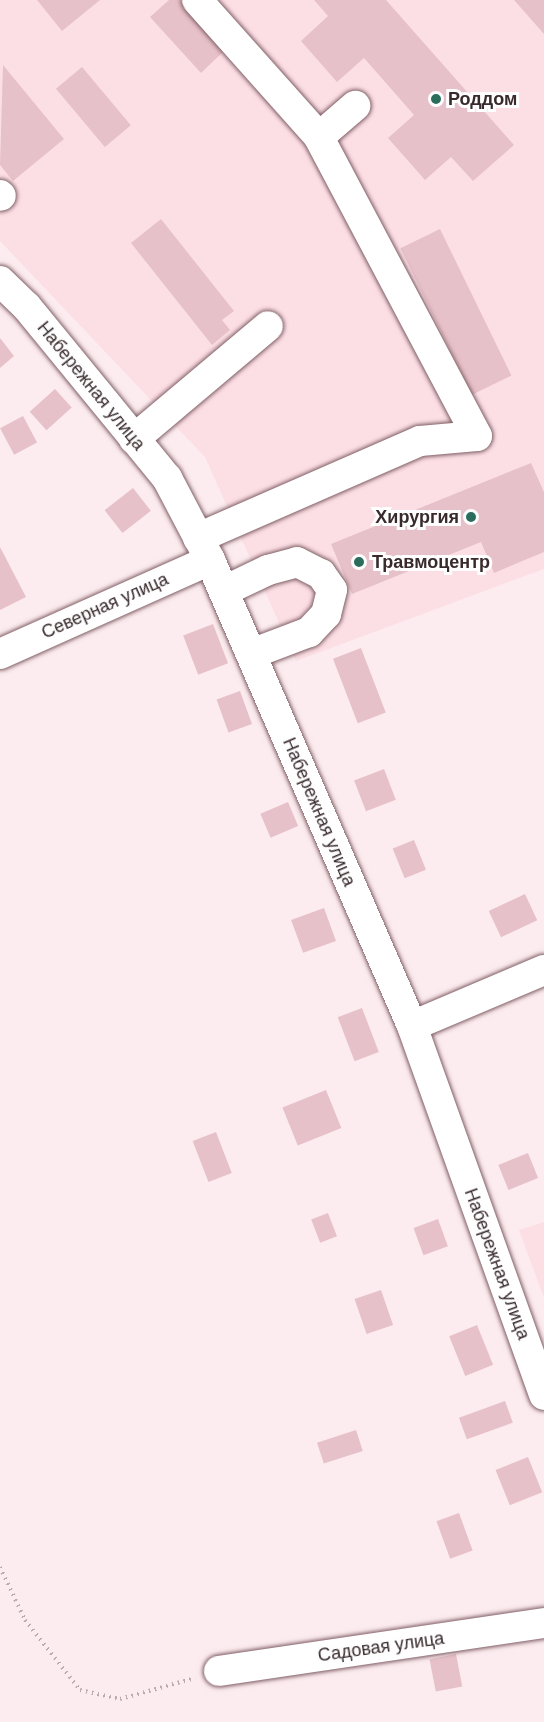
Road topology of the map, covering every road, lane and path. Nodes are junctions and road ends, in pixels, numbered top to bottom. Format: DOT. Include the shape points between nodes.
graph roads {
  1 [pos="197,0"];
  2 [pos="356,106"];
  3 [pos="319,137"];
  4 [pos="0,281"];
  5 [pos="268,326"];
  6 [pos="134,439"];
  7 [pos="204,549"];
  8 [pos="224,591"];
  9 [pos="0,654"];
  10 [pos="251,654"];
  11 [pos="544,970"];
  12 [pos="412,1026"];
  13 [pos="544,1395"];
  14 [pos="0,1568"];
  15 [pos="544,1623"];
  16 [pos="219,1671"];
  1 -- 3 [label="street"];
  2 -- 3 [label="street"];
  3 -- 7 [label="street, Северная улица" via="477,436 420,441"];
  4 -- 6 [label="street, Набережная улица" via="27,307"];
  5 -- 6 [label="street"];
  6 -- 7 [label="street, Набережная улица" via="167,478"];
  7 -- 8 [label="street, Набережная улица"];
  7 -- 9 [label="street, Северная улица"];
  8 -- 10 [label="street, Набережная улица"];
  8 -- 10 [label="street" via="268,570 297,562 321,574 332,590 326,614 309,632"];
  10 -- 12 [label="street, Набережная улица"];
  11 -- 12 [label="street"];
  12 -- 13 [label="street, Набережная улица"];
  14 -- 16 [label="path" via="26,1620 80,1690 120,1699"];
  15 -- 16 [label="street, Садовая улица"];
}
